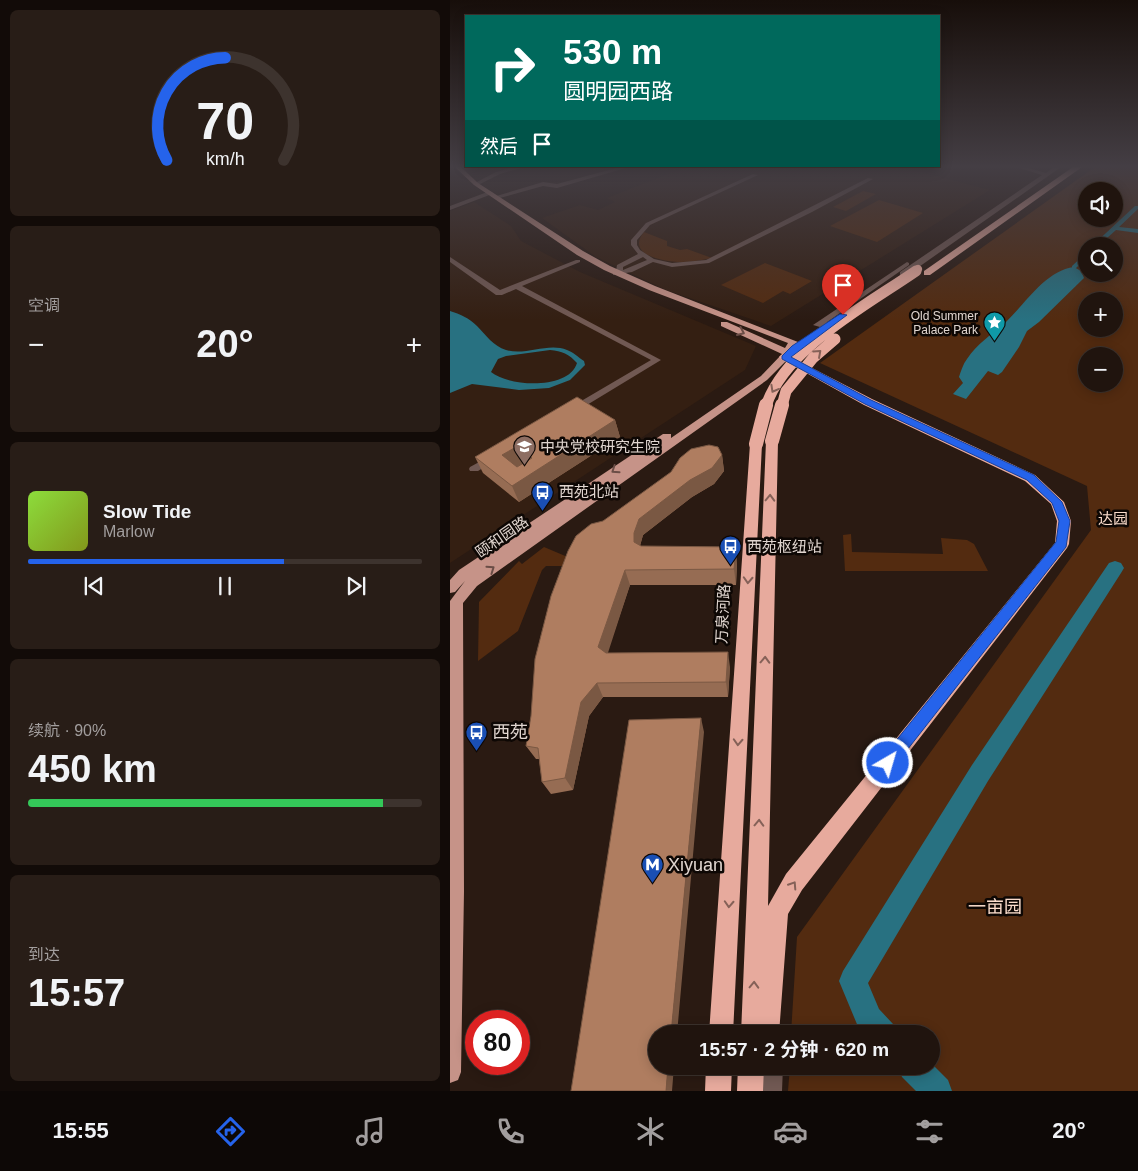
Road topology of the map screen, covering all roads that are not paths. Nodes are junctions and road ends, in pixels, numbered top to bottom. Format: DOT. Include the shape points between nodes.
graph roads {
  1 [pos="520,218"];
  2 [pos="525,218"];
  3 [pos="661,218"];
  4 [pos="796,218"];
  5 [pos="977,218"];
  6 [pos="984,218"];
  7 [pos="996,218"];
  8 [pos="1002,218"];
  9 [pos="641,255"];
  10 [pos="450,259"];
  11 [pos="652,260"];
  12 [pos="578,261"];
  13 [pos="922,271"];
  14 [pos="618,272"];
  15 [pos="516,286"];
  16 [pos="793,342"];
  17 [pos="784,354"];
  18 [pos="566,414"];
  19 [pos="499,454"];
  20 [pos="474,469"];
  21 [pos="450,588"];
  22 [pos="453,603"];
  23 [pos="722,1025"];
  24 [pos="752,1025"];
  25 [pos="768,1025"];
  26 [pos="450,1072"];
  27 [pos="719,1075"];
  28 [pos="759,1075"];
  29 [pos="718,1091"];
  30 [pos="772,1091"];
  1 -- 12 [label="main road"];
  2 -- 14 [label="main road" via="580,253"];
  3 -- 9 [label="street" via="648,224 634,240"];
  4 -- 11 [label="street" via="707,262 672,265"];
  5 -- 16 [label="street"];
  6 -- 17 [label="street"];
  7 -- 13 [label="highway"];
  8 -- 13 [label="highway"];
  9 -- 11 [label="street"];
  9 -- 14 [label="street" via="619,266"];
  10 -- 15 [label="street" via="499,293"];
  11 -- 14 [label="street" via="630,271"];
  12 -- 15 [label="street"];
  12 -- 17 [label="main road, one-way" via="625,285 716,321"];
  13 -- 23 [label="highway, 万泉河路, one-way, bridge" via="800,354 783,373 764,412 756,444"];
  24 -- 13 [label="highway, one-way, bridge" via="772,441 786,391 812,358"];
  14 -- 16 [label="main road"];
  15 -- 18 [label="street" via="657,360"];
  16 -- 17 [label="main road"];
  17 -- 21 [label="main road, 颐和园路, one-way" via="464,574"];
  22 -- 17 [label="main road, 颐和园路, one-way" via="472,582 764,378"];
  25 -- 17 [label="highway, one-way" via="777,912 794,882 1062,544 1064,521 1056,502 1030,478 868,402"];
  19 -- 20 [label="street"];
  22 -- 26 [label="main road, 颐和园路" via="455,891"];
  27 -- 29 [label="highway"];
  28 -- 30 [label="street"];
}
